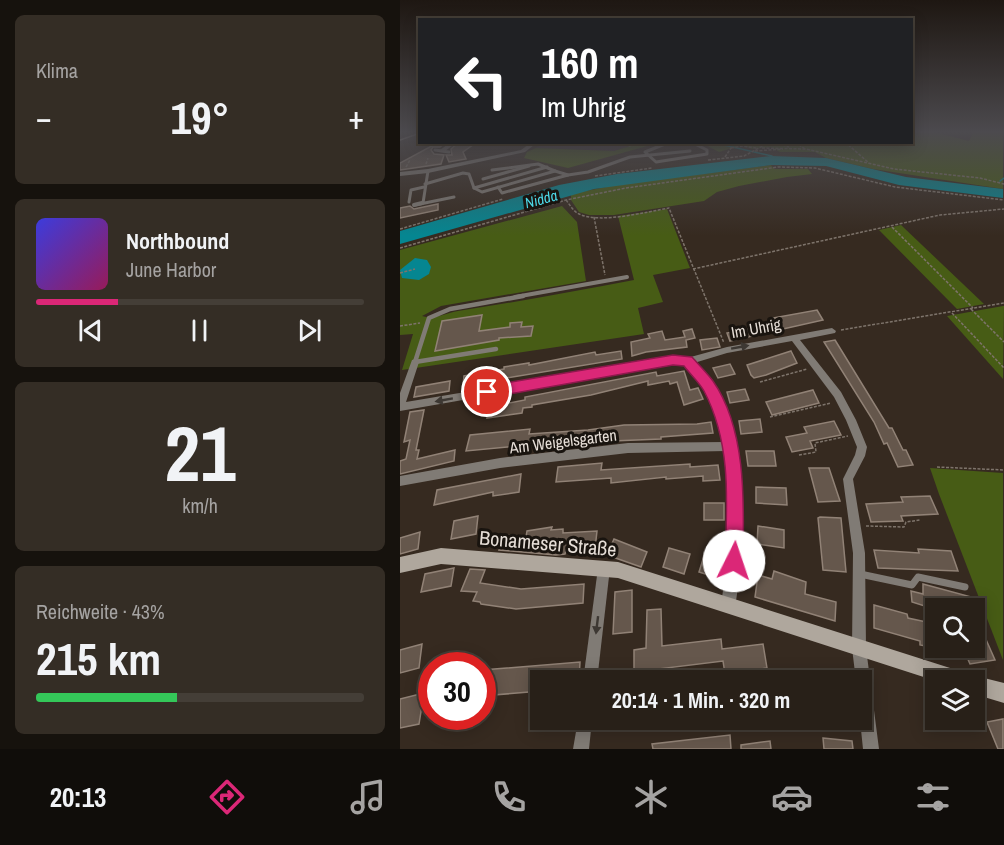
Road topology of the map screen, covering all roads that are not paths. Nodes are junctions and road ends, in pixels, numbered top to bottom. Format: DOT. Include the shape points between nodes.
graph roads {
  1 [pos="452,166"];
  2 [pos="523,166"];
  3 [pos="531,166"];
  4 [pos="547,166"];
  5 [pos="605,166"];
  6 [pos="492,170"];
  7 [pos="428,171"];
  8 [pos="555,171"];
  9 [pos="400,174"];
  10 [pos="568,175"];
  11 [pos="483,179"];
  12 [pos="424,186"];
  13 [pos="474,188"];
  14 [pos="498,188"];
  15 [pos="454,197"];
  16 [pos="409,202"];
  17 [pos="423,203"];
  18 [pos="414,205"];
  19 [pos="627,277"];
  20 [pos="832,331"];
  21 [pos="794,338"];
  22 [pos="496,349"];
  23 [pos="687,361"];
  24 [pos="415,362"];
  25 [pos="400,407"];
  26 [pos="730,446"];
  27 [pos="400,481"];
  28 [pos="400,565"];
  29 [pos="604,568"];
  30 [pos="860,574"];
  31 [pos="965,587"];
  32 [pos="728,606"];
  33 [pos="859,648"];
  34 [pos="591,670"];
  35 [pos="930,670"];
  36 [pos="985,687"];
  37 [pos="1003,693"];
  38 [pos="584,730"];
  39 [pos="582,749"];
  40 [pos="871,749"];
  1 -- 7 [label="street"];
  2 -- 6 [label="lane"];
  3 -- 11 [label="lane"];
  4 -- 8 [label="lane"];
  4 -- 13 [label="lane"];
  5 -- 10 [label="lane"];
  7 -- 9 [label="street"];
  7 -- 12 [label="lane"];
  8 -- 10 [label="lane"];
  8 -- 14 [label="lane"];
  10 -- 14 [label="lane" via="502,192"];
  12 -- 13 [label="lane" via="463,173 469,174"];
  12 -- 16 [label="lane" via="410,190"];
  12 -- 17 [label="lane"];
  13 -- 14 [label="lane" via="482,192"];
  15 -- 17 [label="lane"];
  17 -- 18 [label="lane"];
  19 -- 24 [label="lane" via="450,309 429,318"];
  20 -- 21 [label="street, Im Uhrig"];
  23 -- 21 [label="street, Im Uhrig, one-way"];
  21 -- 30 [label="street" via="841,400 858,433 862,456 848,479"];
  22 -- 24 [label="lane"];
  23 -- 25 [label="street, Im Uhrig, one-way" via="673,360"];
  23 -- 26 [label="street" via="709,386"];
  24 -- 25 [label="street"];
  26 -- 27 [label="street, Am Weigelsgarten" via="628,448 500,463"];
  26 -- 32 [label="street" via="737,509"];
  28 -- 29 [label="street, Bonameser Straße" via="442,556"];
  29 -- 32 [label="street, Bonameser Straße"];
  29 -- 34 [label="street, one-way"];
  30 -- 31 [label="lane" via="912,585 918,578"];
  30 -- 33 [label="street"];
  32 -- 33 [label="street, Bonameser Straße"];
  33 -- 35 [label="street, Bonameser Straße"];
  33 -- 40 [label="street"];
  36 -- 37 [label="street"];
  38 -- 39 [label="street"];
}
